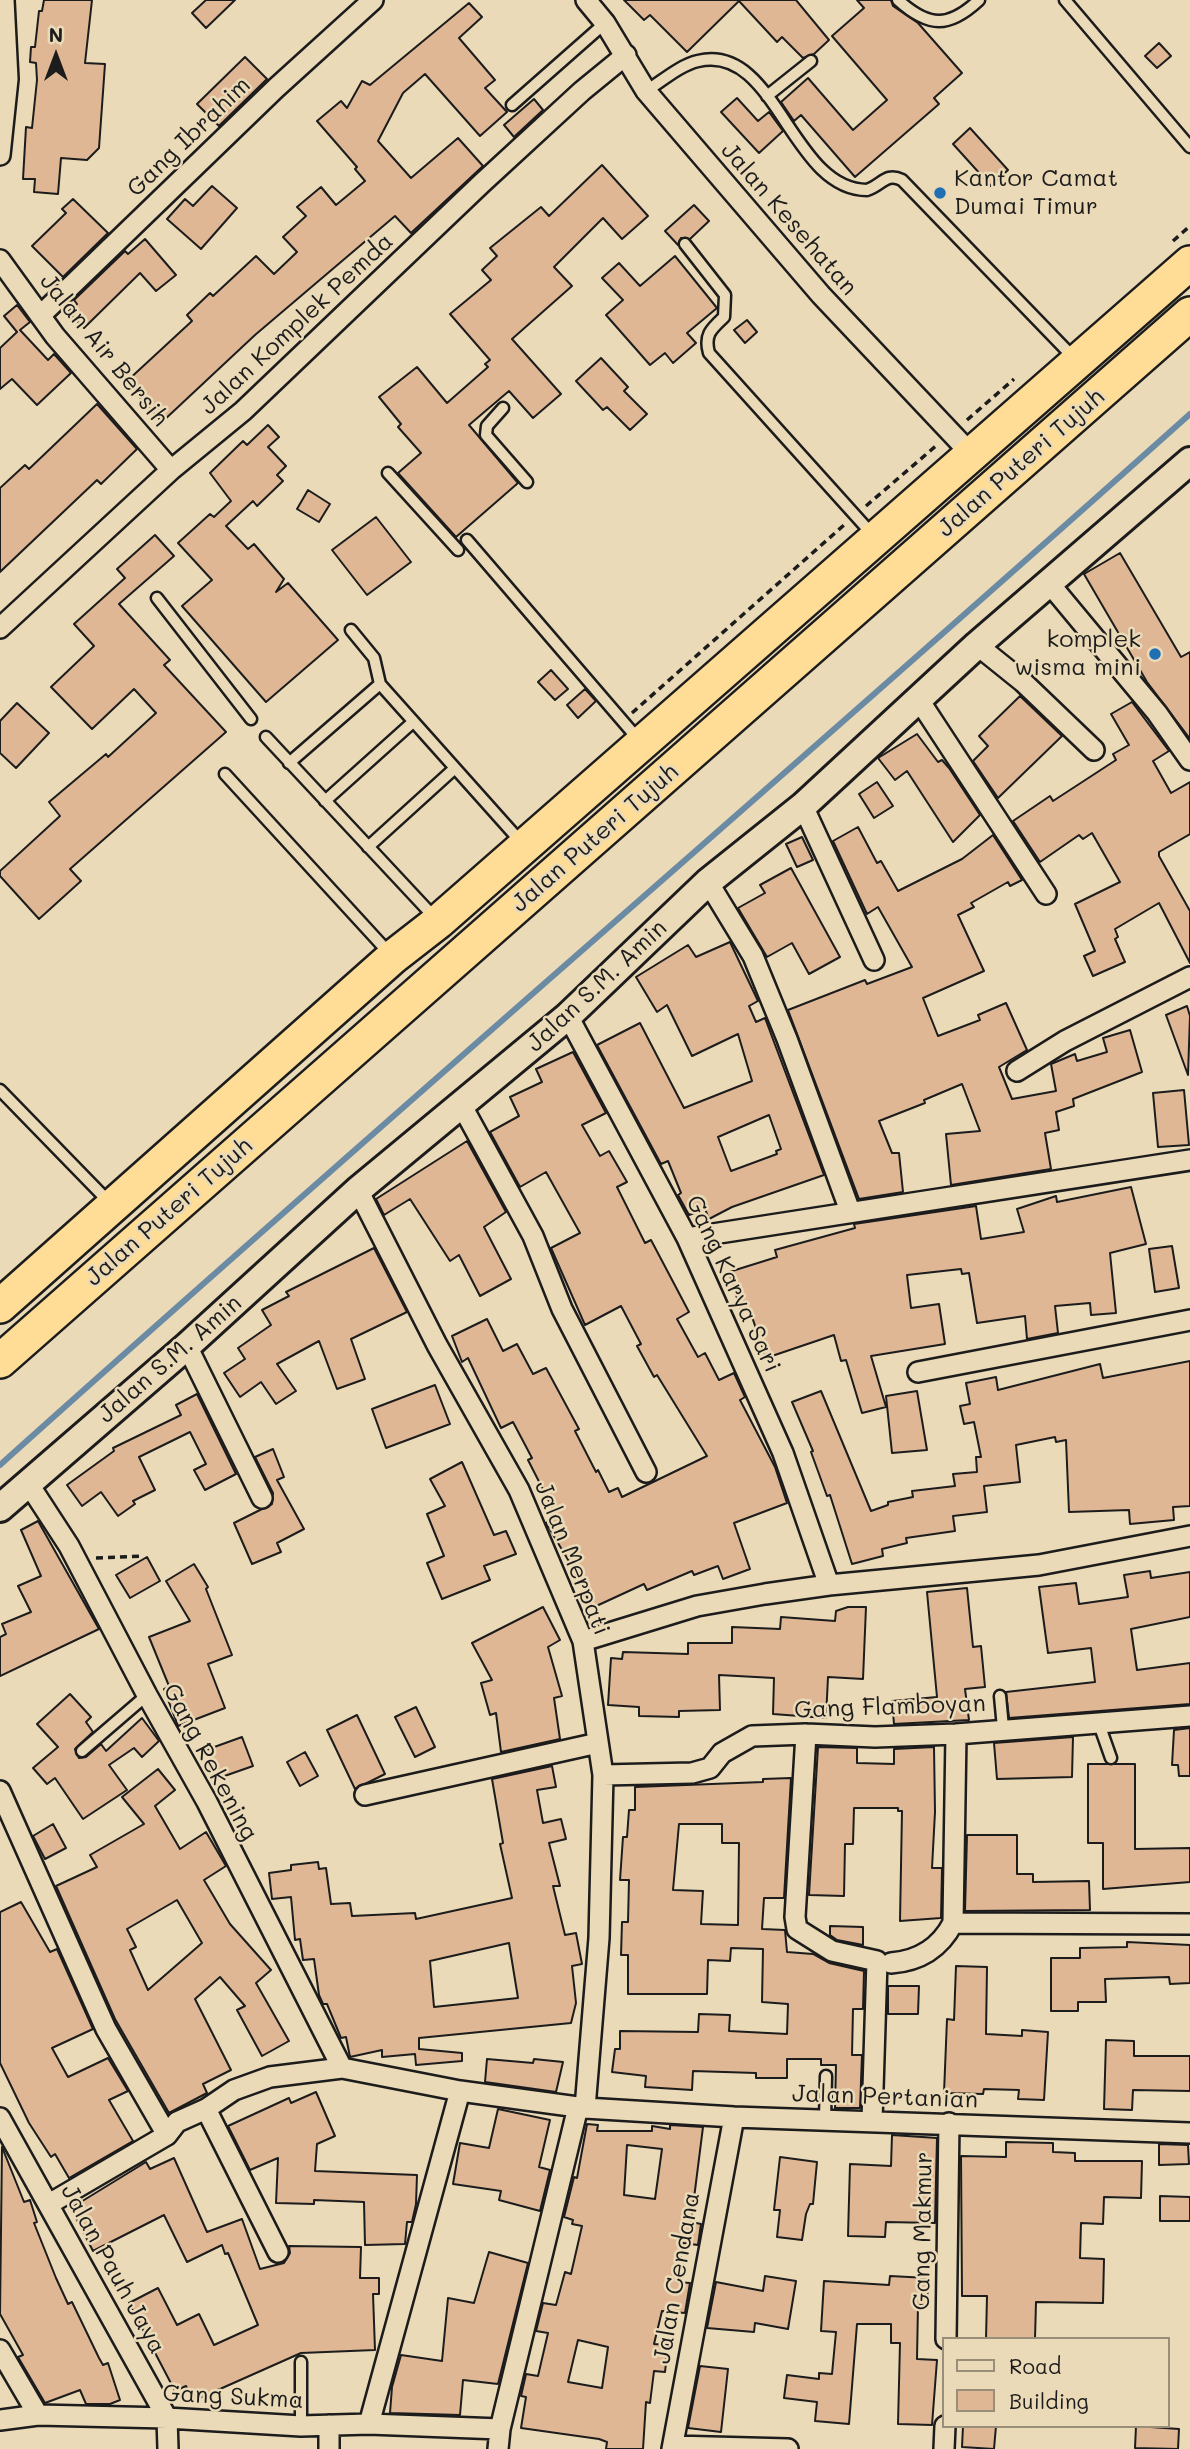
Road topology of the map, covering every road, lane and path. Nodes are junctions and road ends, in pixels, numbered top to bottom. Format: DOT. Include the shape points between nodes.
graph roads {
  1 [pos="4,0"];
  2 [pos="373,0"];
  3 [pos="586,0"];
  4 [pos="898,0"];
  5 [pos="979,0"];
  6 [pos="1065,0"];
  7 [pos="605,23"];
  8 [pos="626,55"];
  9 [pos="811,61"];
  10 [pos="646,91"];
  11 [pos="767,96"];
  12 [pos="512,105"];
  13 [pos="0,146"];
  14 [pos="1190,147"];
  15 [pos="685,244"];
  16 [pos="0,260"];
  17 [pos="1190,264"];
  18 [pos="7,286"];
  19 [pos="42,314"];
  20 [pos="1190,314"];
  21 [pos="1080,363"];
  22 [pos="503,408"];
  23 [pos="973,456"];
  24 [pos="1190,461"];
  25 [pos="171,470"];
  26 [pos="388,473"];
  27 [pos="527,482"];
  28 [pos="877,539"];
  29 [pos="467,540"];
  30 [pos="458,550"];
  31 [pos="1049,583"];
  32 [pos="157,598"];
  33 [pos="0,628"];
  34 [pos="351,630"];
  35 [pos="976,645"];
  36 [pos="380,684"];
  37 [pos="919,700"];
  38 [pos="251,719"];
  39 [pos="413,722"];
  40 [pos="266,737"];
  41 [pos="641,742"];
  42 [pos="1094,750"];
  43 [pos="1190,760"];
  44 [pos="289,763"];
  45 [pos="455,768"];
  46 [pos="225,774"];
  47 [pos="325,801"];
  48 [pos="803,806"];
  49 [pos="524,845"];
  50 [pos="368,847"];
  51 [pos="708,882"];
  52 [pos="1046,894"];
  53 [pos="439,922"];
  54 [pos="393,957"];
  55 [pos="874,960"];
  56 [pos="1190,977"];
  57 [pos="568,1016"];
  58 [pos="318,1027"];
  59 [pos="345,1058"];
  60 [pos="1017,1071"];
  61 [pos="0,1090"];
  62 [pos="462,1106"];
  63 [pos="1190,1160"];
  64 [pos="358,1190"];
  65 [pos="113,1206"];
  66 [pos="850,1211"];
  67 [pos="687,1238"];
  68 [pos="0,1306"];
  69 [pos="1190,1320"];
  70 [pos="187,1346"];
  71 [pos="0,1361"];
  72 [pos="918,1372"];
  73 [pos="646,1472"];
  74 [pos="28,1483"];
  75 [pos="262,1498"];
  76 [pos="0,1507"];
  77 [pos="1190,1536"];
  78 [pos="69,1546"];
  79 [pos="142,1556"];
  80 [pos="829,1585"];
  81 [pos="583,1641"];
  82 [pos="146,1695"];
  83 [pos="1000,1696"];
  84 [pos="1190,1716"];
  85 [pos="1099,1724"];
  86 [pos="1003,1728"];
  87 [pos="806,1734"];
  88 [pos="957,1734"];
  89 [pos="598,1743"];
  90 [pos="82,1751"];
  91 [pos="1111,1758"];
  92 [pos="603,1775"];
  93 [pos="0,1791"];
  94 [pos="365,1796"];
  95 [pos="953,1923"];
  96 [pos="1190,1924"];
  97 [pos="884,1962"];
  98 [pos="342,2068"];
  99 [pos="826,2077"];
  100 [pos="460,2091"];
  101 [pos="582,2107"];
  102 [pos="206,2109"];
  103 [pos="734,2117"];
  104 [pos="0,2118"];
  105 [pos="825,2119"];
  106 [pos="872,2121"];
  107 [pos="949,2123"];
  108 [pos="1190,2133"];
  109 [pos="167,2134"];
  110 [pos="49,2204"];
  111 [pos="278,2252"];
  112 [pos="946,2337"];
  113 [pos="0,2350"];
  114 [pos="301,2362"];
  115 [pos="38,2415"];
  116 [pos="167,2418"];
  117 [pos="0,2420"];
  118 [pos="369,2424"];
  119 [pos="329,2425"];
  120 [pos="301,2426"];
  121 [pos="945,2428"];
  122 [pos="500,2429"];
  123 [pos="672,2447"];
  124 [pos="168,2449"];
  125 [pos="329,2449"];
  126 [pos="498,2449"];
  127 [pos="789,2449"];
  128 [pos="944,2449"];
  1 -- 13 [label="street" via="8,79"];
  2 -- 19 [label="street, Gang Ibrahim"];
  3 -- 7 [label="street, Jalan Kesehatan"];
  4 -- 5 [label="lane" via="915,16 944,21 961,17"];
  6 -- 14 [label="lane"];
  7 -- 8 [label="street, Jalan Kesehatan"];
  7 -- 12 [label="lane"];
  8 -- 10 [label="street, Jalan Kesehatan"];
  8 -- 25 [label="street, Jalan Komplek Pemda" via="482,183 243,411"];
  9 -- 11 [label="lane"];
  10 -- 11 [label="lane" via="695,61 714,59 742,68"];
  10 -- 23 [label="street, Jalan Kesehatan" via="821,295"];
  11 -- 21 [label="lane" via="817,164 846,188 867,190 894,176 902,180"];
  15 -- 28 [label="lane" via="725,295 724,317 708,332 709,353"];
  16 -- 18 [label="street, Jalan Air Bersih"];
  17 -- 21 [label="highway, Jalan Puteri Tujuh"];
  18 -- 19 [label="street, Jalan Air Bersih"];
  19 -- 25 [label="street, Jalan Air Bersih" via="55,336"];
  20 -- 59 [label="highway, Jalan Puteri Tujuh"];
  21 -- 23 [label="highway, Jalan Puteri Tujuh"];
  22 -- 27 [label="lane" via="487,426 486,435"];
  23 -- 28 [label="highway, Jalan Puteri Tujuh"];
  24 -- 31 [label="street, Jalan S.M. Amin"];
  25 -- 33 [label="street, Jalan Komplek Pemda"];
  26 -- 30 [label="lane"];
  28 -- 41 [label="highway, Jalan Puteri Tujuh"];
  29 -- 41 [label="lane"];
  31 -- 35 [label="street, Jalan S.M. Amin"];
  31 -- 43 [label="street" via="1142,694"];
  32 -- 38 [label="lane"];
  34 -- 36 [label="lane" via="374,657"];
  35 -- 37 [label="street, Jalan S.M. Amin"];
  35 -- 42 [label="street" via="1023,682"];
  36 -- 39 [label="lane"];
  36 -- 44 [label="lane"];
  37 -- 48 [label="street, Jalan S.M. Amin"];
  37 -- 52 [label="street"];
  39 -- 45 [label="lane"];
  39 -- 47 [label="lane"];
  40 -- 44 [label="lane"];
  41 -- 49 [label="highway, Jalan Puteri Tujuh"];
  44 -- 47 [label="lane"];
  45 -- 49 [label="lane"];
  45 -- 50 [label="lane"];
  46 -- 54 [label="lane"];
  47 -- 50 [label="lane"];
  48 -- 51 [label="street, Jalan S.M. Amin"];
  48 -- 55 [label="street"];
  49 -- 53 [label="highway, Jalan Puteri Tujuh"];
  50 -- 53 [label="lane"];
  51 -- 57 [label="street, Jalan S.M. Amin"];
  51 -- 66 [label="street" via="752,956"];
  53 -- 54 [label="highway, Jalan Puteri Tujuh"];
  54 -- 58 [label="highway, Jalan Puteri Tujuh"];
  56 -- 60 [label="street"];
  57 -- 62 [label="street, Jalan S.M. Amin"];
  57 -- 67 [label="street, Gang Karya Sari"];
  58 -- 59 [label="highway"];
  58 -- 65 [label="highway, Jalan Puteri Tujuh"];
  59 -- 71 [label="highway, Jalan Puteri Tujuh"];
  61 -- 65 [label="lane"];
  62 -- 64 [label="street, Jalan S.M. Amin"];
  62 -- 73 [label="street" via="533,1236 562,1309"];
  63 -- 66 [label="street"];
  64 -- 70 [label="street, Jalan S.M. Amin"];
  64 -- 81 [label="street, Jalan Merpati" via="437,1345 519,1490"];
  65 -- 68 [label="highway, Jalan Puteri Tujuh"];
  66 -- 67 [label="street"];
  67 -- 80 [label="street, Gang Karya Sari" via="783,1453"];
  69 -- 72 [label="street"];
  70 -- 74 [label="street, Jalan S.M. Amin"];
  70 -- 75 [label="street"];
  74 -- 76 [label="street, Jalan S.M. Amin"];
  74 -- 78 [label="street, Gang Rekening"];
  77 -- 80 [label="street" via="1039,1565"];
  78 -- 79 [label="path" via="93,1558"];
  78 -- 82 [label="street, Gang Rekening"];
  80 -- 81 [label="street" via="697,1606"];
  81 -- 89 [label="street, Jalan Merpati"];
  82 -- 90 [label="lane"];
  82 -- 98 [label="street, Gang Rekening" via="207,1802"];
  83 -- 86 [label="lane"];
  84 -- 85 [label="street, Gang Flamboyan"];
  85 -- 86 [label="street, Gang Flamboyan"];
  85 -- 91 [label="lane"];
  86 -- 88 [label="street, Gang Flamboyan"];
  87 -- 88 [label="street, Gang Flamboyan"];
  87 -- 92 [label="street, Gang Flamboyan" via="752,1736 722,1753 710,1768 692,1773"];
  87 -- 97 [label="street" via="797,1928 832,1951"];
  88 -- 95 [label="street"];
  89 -- 92 [label="street, Jalan Merpati"];
  89 -- 94 [label="street"];
  92 -- 101 [label="street, Jalan Merpati" via="599,1938"];
  93 -- 109 [label="street" via="106,2028"];
  95 -- 96 [label="street"];
  95 -- 97 [label="street" via="944,1940 924,1954 905,1962"];
  97 -- 106 [label="street"];
  98 -- 100 [label="street, Jalan Pertanian"];
  98 -- 102 [label="street, Jalan Pertanian" via="270,2077 234,2090"];
  99 -- 105 [label="lane"];
  100 -- 101 [label="street, Jalan Pertanian"];
  100 -- 118 [label="street"];
  101 -- 103 [label="street, Jalan Pertanian"];
  101 -- 122 [label="street, Jalan Merpati"];
  102 -- 109 [label="street, Jalan Pertanian" via="177,2122"];
  102 -- 111 [label="street"];
  103 -- 105 [label="street, Jalan Pertanian"];
  103 -- 123 [label="street, Jalan Cendana"];
  104 -- 110 [label="street, Jalan Pauh Jaya"];
  105 -- 106 [label="street, Jalan Pertanian"];
  106 -- 107 [label="street, Jalan Pertanian"];
  107 -- 108 [label="street, Jalan Pertanian"];
  107 -- 112 [label="street, Gang Makmur"];
  109 -- 110 [label="street, Jalan Pertanian"];
  110 -- 116 [label="street, Jalan Pauh Jaya"];
  113 -- 115 [label="street"];
  114 -- 120 [label="lane"];
  115 -- 116 [label="street, Gang Sukma"];
  115 -- 117 [label="street, Gang Sukma"];
  116 -- 120 [label="street, Gang Sukma"];
  116 -- 124 [label="street, Jalan Pauh Jaya"];
  118 -- 119 [label="street, Gang Sukma"];
  118 -- 122 [label="street, Gang Sukma"];
  119 -- 120 [label="street, Gang Sukma"];
  119 -- 125 [label="street"];
  121 -- 128 [label="street"];
  122 -- 126 [label="street, Jalan Merpati"];
  123 -- 127 [label="street"];
}
